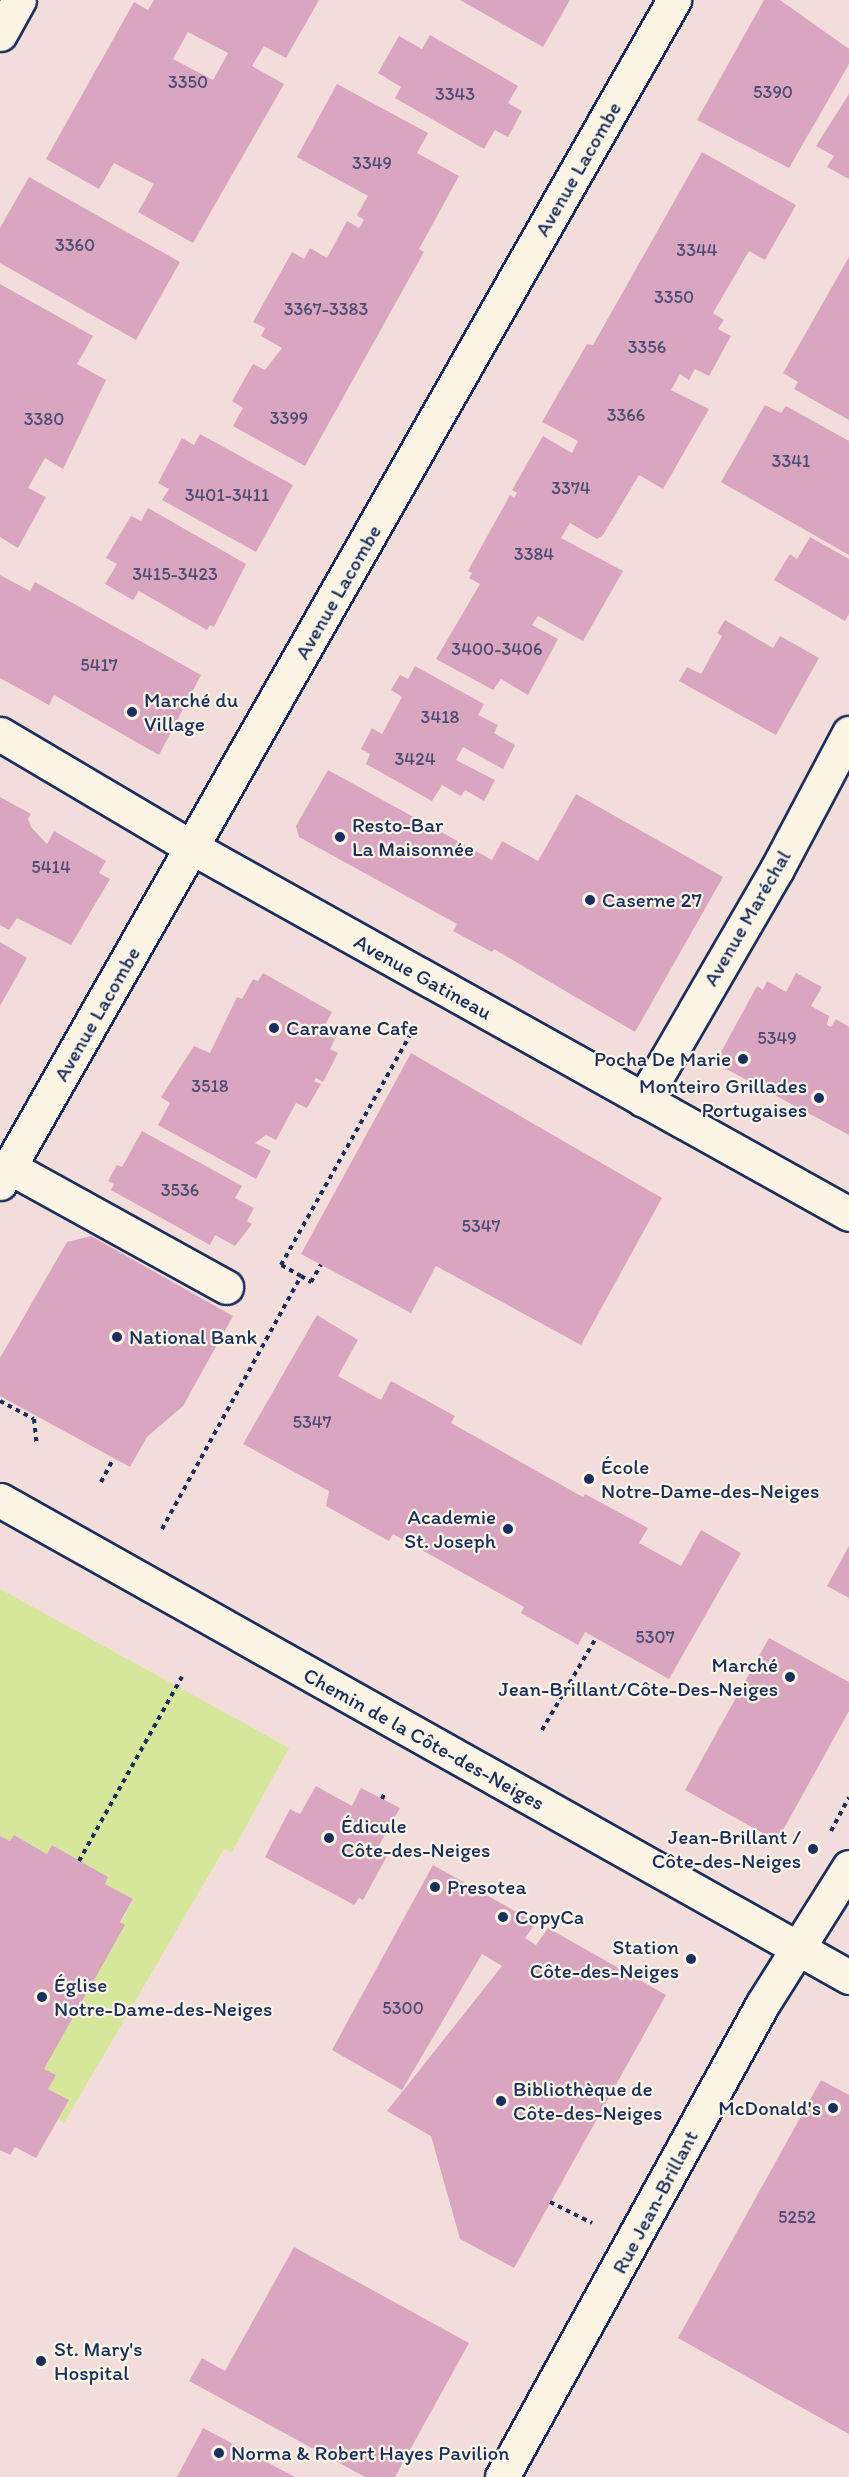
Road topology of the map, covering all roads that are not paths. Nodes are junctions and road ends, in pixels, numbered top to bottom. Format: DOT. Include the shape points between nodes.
graph roads {
  1 [pos="19,0"];
  2 [pos="674,0"];
  3 [pos="0,34"];
  4 [pos="0,734"];
  5 [pos="849,734"];
  6 [pos="193,848"];
  7 [pos="643,1100"];
  8 [pos="4,1175"];
  9 [pos="849,1214"];
  10 [pos="226,1287"];
  11 [pos="0,1500"];
  12 [pos="849,1867"];
  13 [pos="797,1949"];
  14 [pos="849,1977"];
  15 [pos="502,2477"];
  1 -- 3 [label="street"];
  2 -- 6 [label="street, Avenue Lacombe"];
  4 -- 6 [label="street, Avenue Gatineau"];
  5 -- 7 [label="street, Avenue Maréchal" via="777,869"];
  6 -- 7 [label="street, Avenue Gatineau"];
  6 -- 8 [label="street, Avenue Lacombe"];
  7 -- 9 [label="street, Avenue Gatineau"];
  8 -- 10 [label="street"];
  11 -- 13 [label="street, Chemin de la Côte-des-Neiges"];
  12 -- 13 [label="street, Rue Jean-Brillant"];
  13 -- 14 [label="street, Chemin de la Côte-des-Neiges"];
  13 -- 15 [label="street, Rue Jean-Brillant" via="762,2005"];
}
